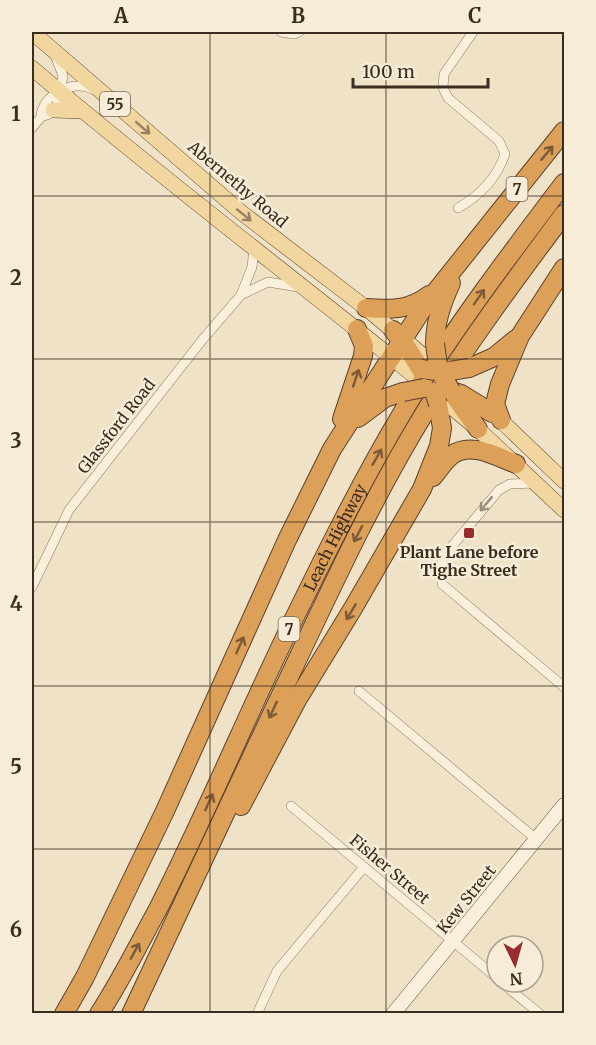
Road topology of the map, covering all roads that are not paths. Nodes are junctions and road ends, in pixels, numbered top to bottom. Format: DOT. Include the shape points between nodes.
graph roads {
  1 [pos="32,32"];
  2 [pos="280,32"];
  3 [pos="299,32"];
  4 [pos="473,32"];
  5 [pos="51,48"];
  6 [pos="32,68"];
  7 [pos="60,92"];
  8 [pos="108,98"];
  9 [pos="83,111"];
  10 [pos="47,114"];
  11 [pos="32,128"];
  12 [pos="564,131"];
  13 [pos="564,183"];
  14 [pos="458,208"];
  15 [pos="564,214"];
  16 [pos="470,247"];
  17 [pos="254,248"];
  18 [pos="564,268"];
  19 [pos="443,281"];
  20 [pos="304,288"];
  21 [pos="241,295"];
  22 [pos="366,308"];
  23 [pos="357,329"];
  24 [pos="520,336"];
  25 [pos="394,346"];
  26 [pos="436,381"];
  27 [pos="496,416"];
  28 [pos="478,429"];
  29 [pos="332,449"];
  30 [pos="516,464"];
  31 [pos="564,481"];
  32 [pos="536,483"];
  33 [pos="422,489"];
  34 [pos="564,510"];
  35 [pos="32,587"];
  36 [pos="564,687"];
  37 [pos="359,691"];
  38 [pos="564,805"];
  39 [pos="291,806"];
  40 [pos="536,838"];
  41 [pos="142,859"];
  42 [pos="364,867"];
  43 [pos="180,911"];
  44 [pos="453,942"];
  45 [pos="485,968"];
  46 [pos="516,994"];
  47 [pos="64,1014"];
  48 [pos="76,1014"];
  49 [pos="99,1014"];
  50 [pos="131,1014"];
  51 [pos="257,1014"];
  52 [pos="393,1014"];
  53 [pos="540,1014"];
  1 -- 5 [label="main road, Abernethy Road / 55"];
  2 -- 3 [label="street"];
  4 -- 14 [label="street" via="444,74 443,88 448,98 499,141 505,154 500,169 476,198"];
  5 -- 7 [label="street" via="63,76"];
  5 -- 8 [label="main road, Abernethy Road / 55"];
  6 -- 7 [label="main road, 55"];
  7 -- 8 [label="street" via="86,85"];
  7 -- 9 [label="main road, 55"];
  7 -- 10 [label="street" via="57,105"];
  8 -- 22 [label="main road, Abernethy Road / 55, one-way" via="242,213"];
  9 -- 10 [label="main road"];
  9 -- 17 [label="main road, 55"];
  10 -- 11 [label="street"];
  16 -- 12 [label="highway, 7, one-way"];
  49 -- 13 [label="highway, Leach Highway / 7, one-way" via="185,856 290,628 364,480 450,339"];
  15 -- 43 [label="highway, Leach Highway / 7, one-way" via="471,342 396,464 313,625"];
  16 -- 19 [label="highway, 7"];
  16 -- 26 [label="highway, 7" via="441,304 435,332"];
  17 -- 20 [label="main road, 55"];
  17 -- 21 [label="street, Glassford Road" via="252,267"];
  18 -- 24 [label="highway"];
  19 -- 22 [label="highway, 7" via="410,307"];
  19 -- 25 [label="highway, 7"];
  20 -- 21 [label="street, Glassford Road" via="268,282"];
  20 -- 23 [label="main road, 55"];
  21 -- 35 [label="street, Glassford Road" via="69,510"];
  22 -- 25 [label="main road, Abernethy Road / 55"];
  23 -- 25 [label="main road, 55"];
  29 -- 23 [label="highway, one-way" via="363,357 364,346"];
  24 -- 26 [label="highway, bridge" via="494,357"];
  24 -- 27 [label="highway" via="496,395"];
  25 -- 26 [label="highway"];
  25 -- 29 [label="highway"];
  26 -- 27 [label="highway"];
  26 -- 28 [label="highway"];
  26 -- 29 [label="highway, bridge" via="372,405"];
  26 -- 33 [label="highway, 7" via="442,428"];
  27 -- 31 [label="main road"];
  28 -- 30 [label="main road"];
  41 -- 29 [label="highway, one-way"];
  30 -- 32 [label="main road"];
  30 -- 33 [label="highway, 7" via="479,450 459,451"];
  32 -- 34 [label="main road"];
  32 -- 36 [label="street, one-way" via="510,484 499,490 442,558 442,584"];
  33 -- 43 [label="highway, 7, one-way" via="297,700 214,860"];
  37 -- 40 [label="street"];
  38 -- 40 [label="street, Kew Street"];
  39 -- 42 [label="street, Fisher Street"];
  40 -- 44 [label="street, Kew Street"];
  41 -- 47 [label="highway"];
  41 -- 48 [label="highway" via="111,942"];
  42 -- 44 [label="street, Fisher Street"];
  42 -- 51 [label="street" via="277,971"];
  43 -- 50 [label="highway, Leach Highway / 7"];
  44 -- 45 [label="street, Fisher Street"];
  44 -- 52 [label="street, Kew Street"];
  46 -- 53 [label="street"];
}
